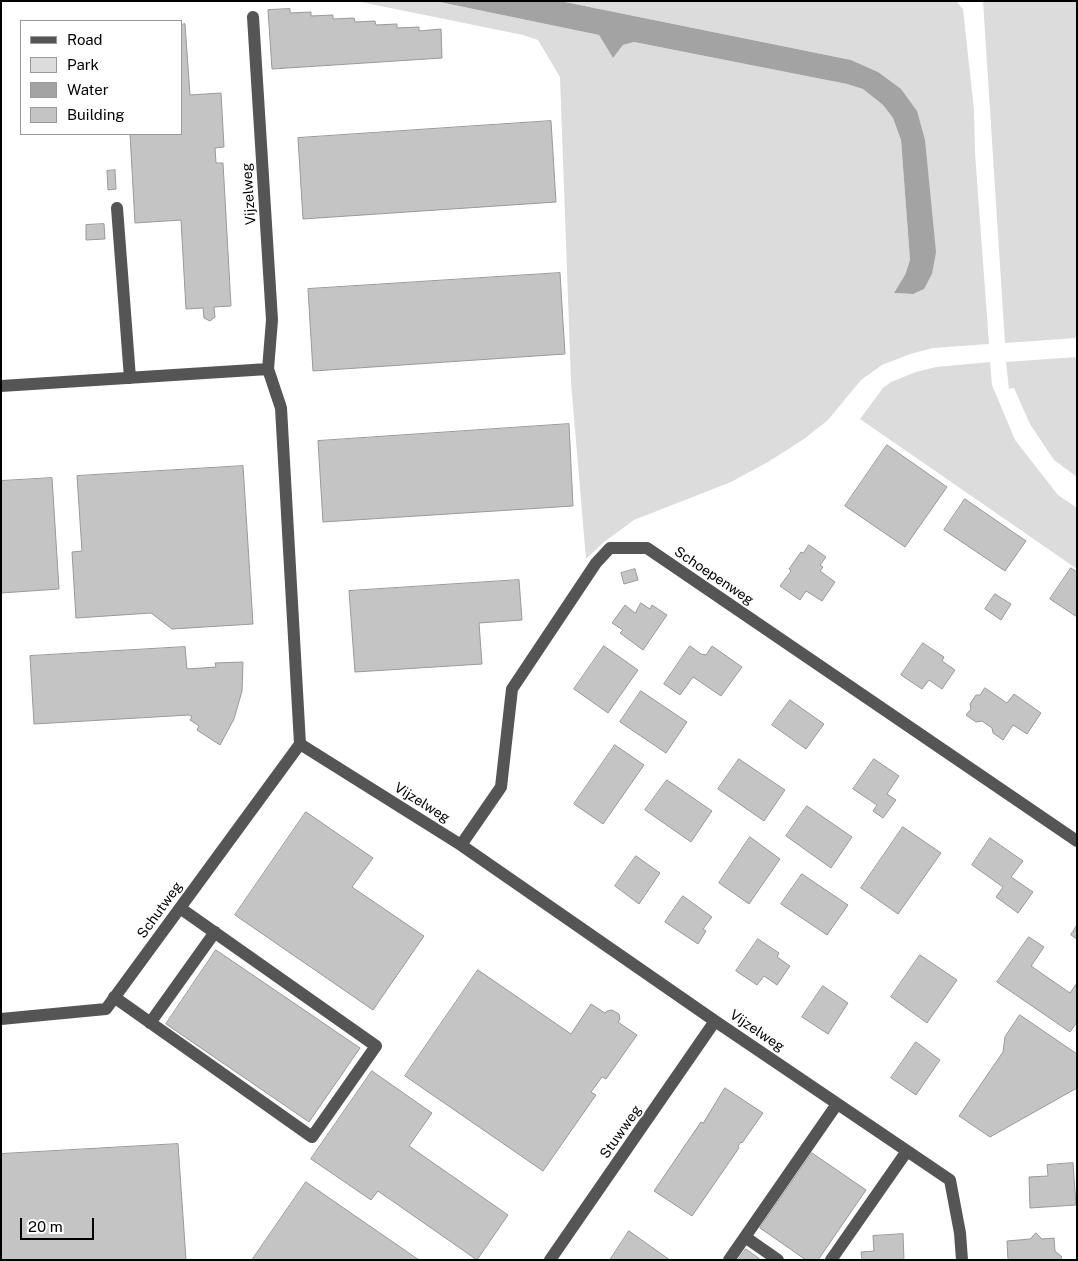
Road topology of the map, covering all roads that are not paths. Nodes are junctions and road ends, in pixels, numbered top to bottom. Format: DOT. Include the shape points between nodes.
graph roads {
  1 [pos="253,17"];
  2 [pos="118,208"];
  3 [pos="268,369"];
  4 [pos="130,378"];
  5 [pos="1,386"];
  6 [pos="300,744"];
  7 [pos="1077,841"];
  8 [pos="461,845"];
  9 [pos="180,908"];
  10 [pos="215,932"];
  11 [pos="114,998"];
  12 [pos="1,1019"];
  13 [pos="715,1021"];
  14 [pos="150,1023"];
  15 [pos="837,1104"];
  16 [pos="907,1151"];
  17 [pos="745,1237"];
  18 [pos="550,1260"];
  19 [pos="729,1260"];
  20 [pos="778,1260"];
  21 [pos="831,1260"];
  22 [pos="962,1260"];
  1 -- 3 [label="street, Vijzelweg" via="272,320"];
  2 -- 4 [label="street"];
  3 -- 4 [label="street"];
  3 -- 6 [label="street, Vijzelweg" via="281,408"];
  4 -- 5 [label="street"];
  6 -- 8 [label="street, Vijzelweg"];
  6 -- 9 [label="street, Schutweg"];
  7 -- 8 [label="street, Schoepenweg" via="647,548 610,548 596,563 512,688 501,787"];
  8 -- 13 [label="street, Vijzelweg"];
  9 -- 10 [label="street"];
  9 -- 11 [label="street, Schutweg"];
  10 -- 14 [label="street"];
  10 -- 14 [label="street" via="376,1046 312,1137"];
  11 -- 12 [label="street, Schutweg" via="106,1009"];
  11 -- 14 [label="street"];
  13 -- 15 [label="street, Vijzelweg"];
  13 -- 18 [label="street, Stuwweg"];
  15 -- 16 [label="street, Vijzelweg"];
  15 -- 17 [label="street"];
  16 -- 21 [label="street"];
  16 -- 22 [label="street, Vijzelweg" via="950,1180"];
  17 -- 19 [label="street"];
  17 -- 20 [label="street"];
}
